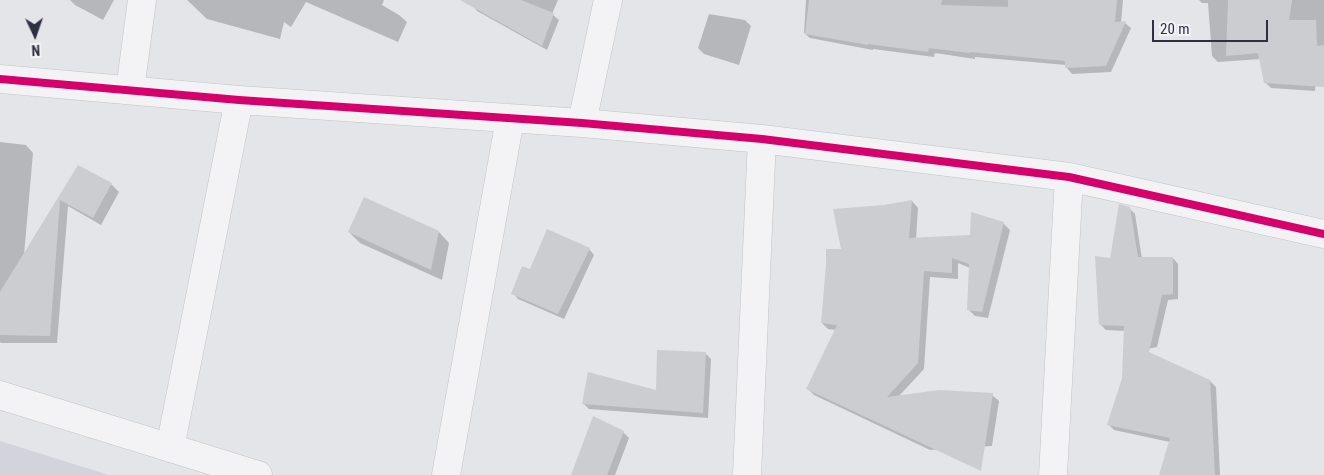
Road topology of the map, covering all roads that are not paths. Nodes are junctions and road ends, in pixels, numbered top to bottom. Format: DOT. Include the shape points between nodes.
graph roads {
  1 [pos="142,0"];
  2 [pos="608,0"];
  3 [pos="0,79"];
  4 [pos="130,90"];
  5 [pos="239,100"];
  6 [pos="510,119"];
  7 [pos="582,123"];
  8 [pos="762,139"];
  9 [pos="1069,177"];
  10 [pos="1324,234"];
  11 [pos="0,395"];
  12 [pos="170,448"];
  13 [pos="258,475"];
  14 [pos="446,475"];
  15 [pos="748,475"];
  16 [pos="1053,475"];
  1 -- 4 [label="street"];
  2 -- 7 [label="street"];
  3 -- 4 [label="street"];
  4 -- 5 [label="street"];
  5 -- 6 [label="street"];
  5 -- 12 [label="street"];
  6 -- 7 [label="street"];
  6 -- 14 [label="street"];
  7 -- 8 [label="street"];
  8 -- 9 [label="street"];
  8 -- 15 [label="street"];
  9 -- 10 [label="street"];
  9 -- 16 [label="street"];
  11 -- 12 [label="street"];
  12 -- 13 [label="street"];
}
